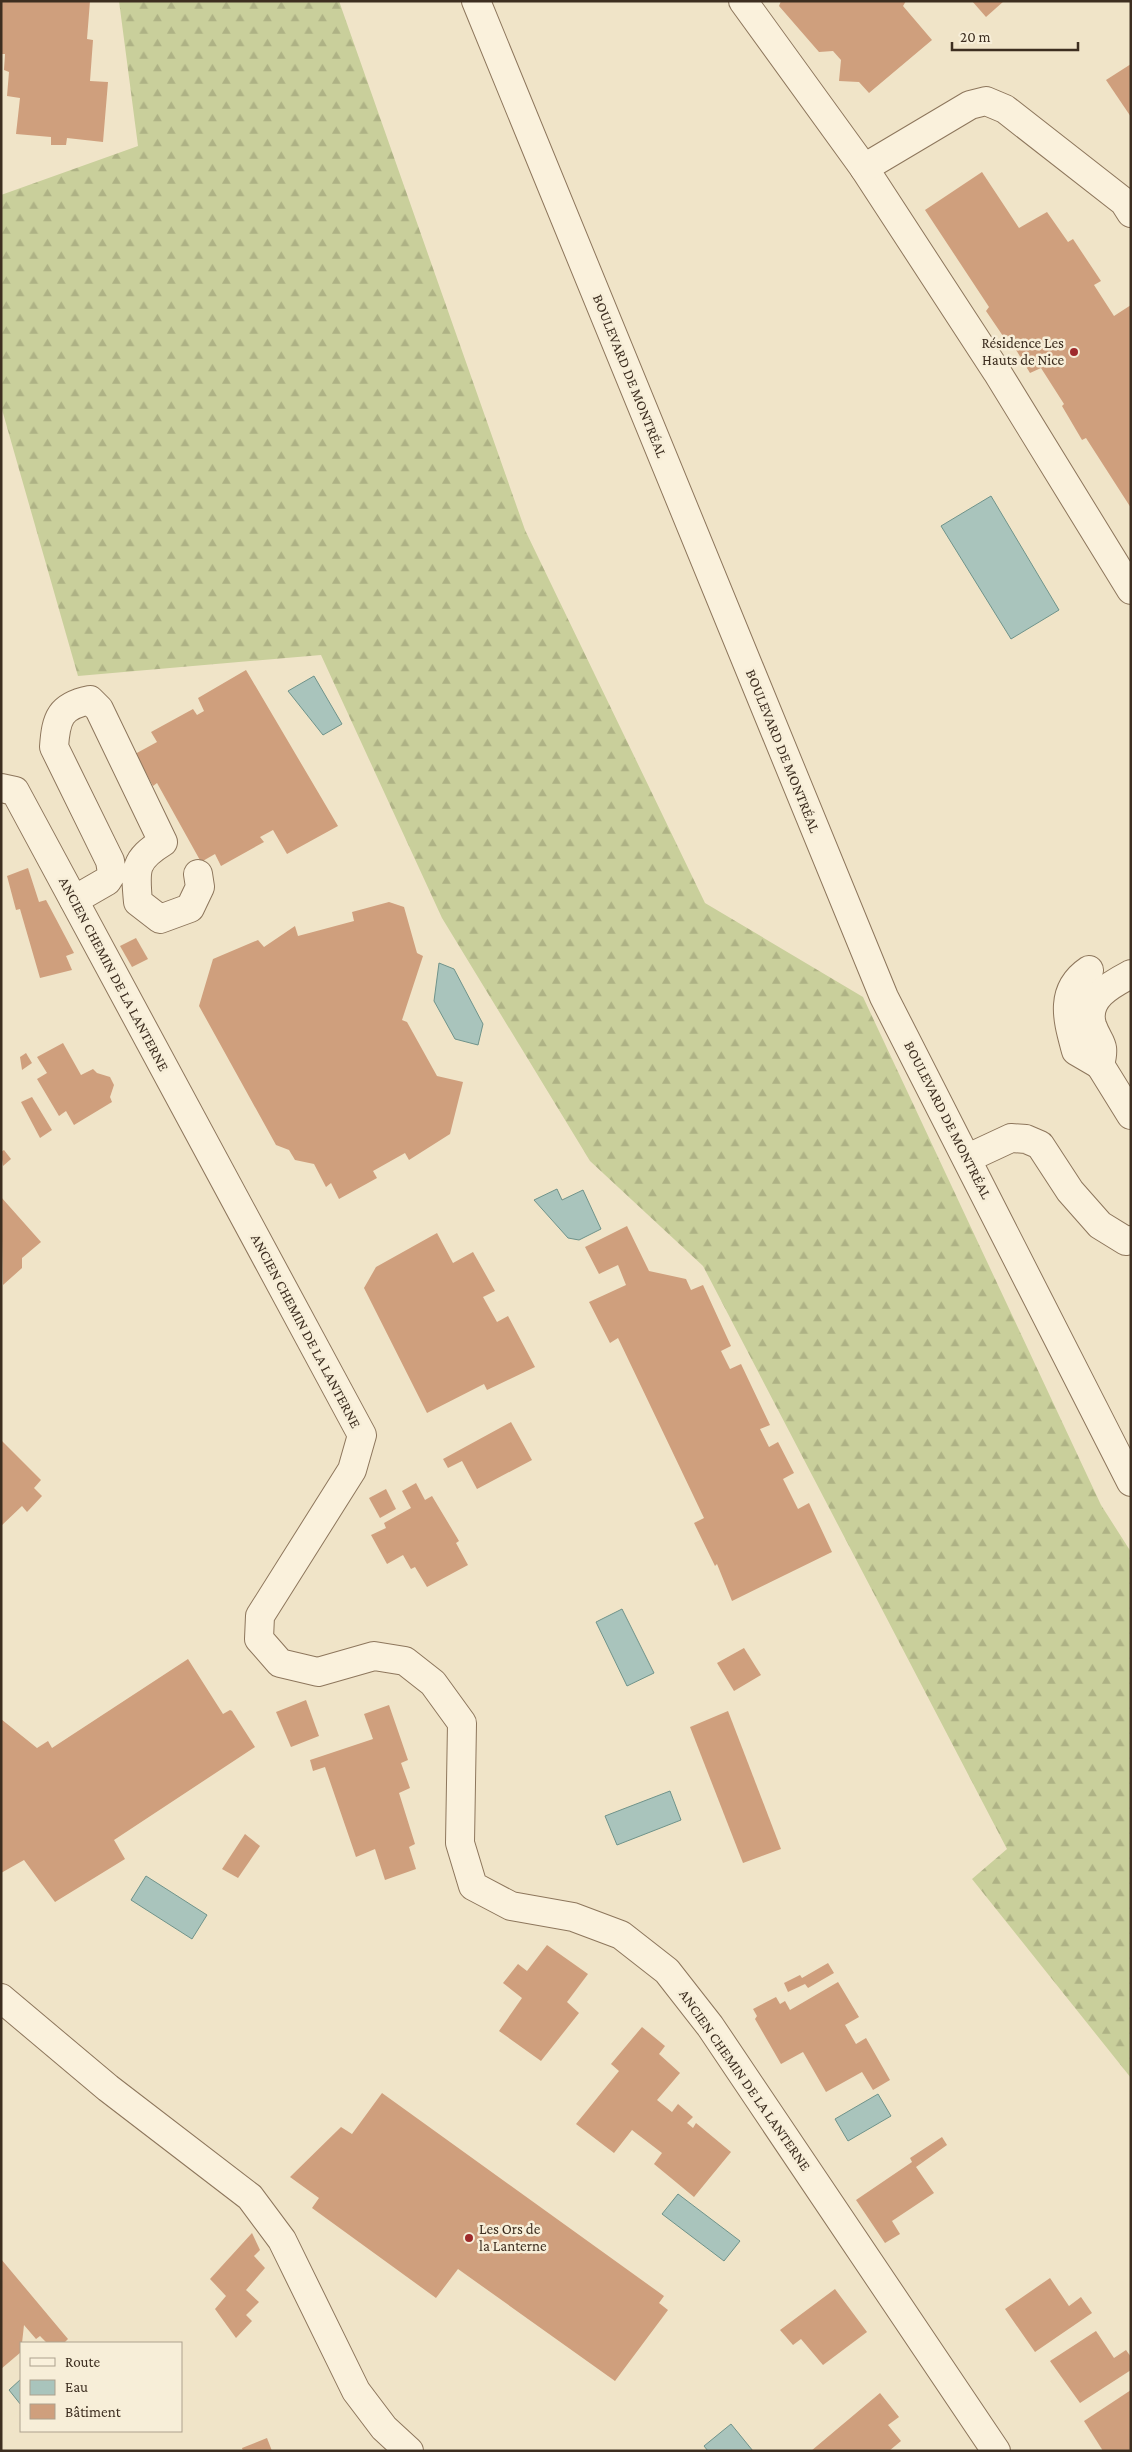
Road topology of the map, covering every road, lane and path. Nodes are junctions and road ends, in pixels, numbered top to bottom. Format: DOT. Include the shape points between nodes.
graph roads {
  1 [pos="476,1"];
  2 [pos="743,1"];
  3 [pos="864,168"];
  4 [pos="1131,214"];
  5 [pos="1131,590"];
  6 [pos="1,788"];
  7 [pos="198,874"];
  8 [pos="74,900"];
  9 [pos="1089,970"];
  10 [pos="1131,974"];
  11 [pos="1100,1065"];
  12 [pos="1131,1115"];
  13 [pos="968,1158"];
  14 [pos="1131,1240"];
  15 [pos="1131,1482"];
  16 [pos="1,1998"];
  17 [pos="409,2451"];
  18 [pos="996,2451"];
  1 -- 13 [label="street, BOULEVARD DE MONTRÉAL" via="884,997"];
  2 -- 3 [label="street"];
  3 -- 4 [label="street" via="970,105 986,101 1005,110 1124,202"];
  3 -- 5 [label="street" via="997,372"];
  6 -- 8 [label="street, ANCIEN CHEMIN DE LA LANTERNE" via="15,792"];
  7 -- 8 [label="street" via="200,887 190,908 160,918 138,902 135,876 144,854 163,842 99,709 90,700 74,703 60,714 54,747 110,861 112,873 107,881"];
  8 -- 18 [label="street, ANCIEN CHEMIN DE LA LANTERNE" via="362,1435 352,1470 260,1616 259,1639 280,1663 318,1672 374,1656 405,1661 433,1682 462,1723 460,1843 473,1886 511,1906 573,1917 621,1936 667,1971 710,2026"];
  9 -- 11 [label="street" via="1071,991 1067,1016 1076,1051"];
  10 -- 11 [label="street" via="1104,989 1093,1005 1092,1024 1104,1049"];
  11 -- 12 [label="street"];
  13 -- 14 [label="street" via="1011,1138 1026,1139 1040,1145 1070,1191 1100,1224 1126,1241"];
  13 -- 15 [label="street, BOULEVARD DE MONTRÉAL"];
  16 -- 17 [label="street" via="108,2088 250,2197 282,2240 356,2391 384,2428"];
}
